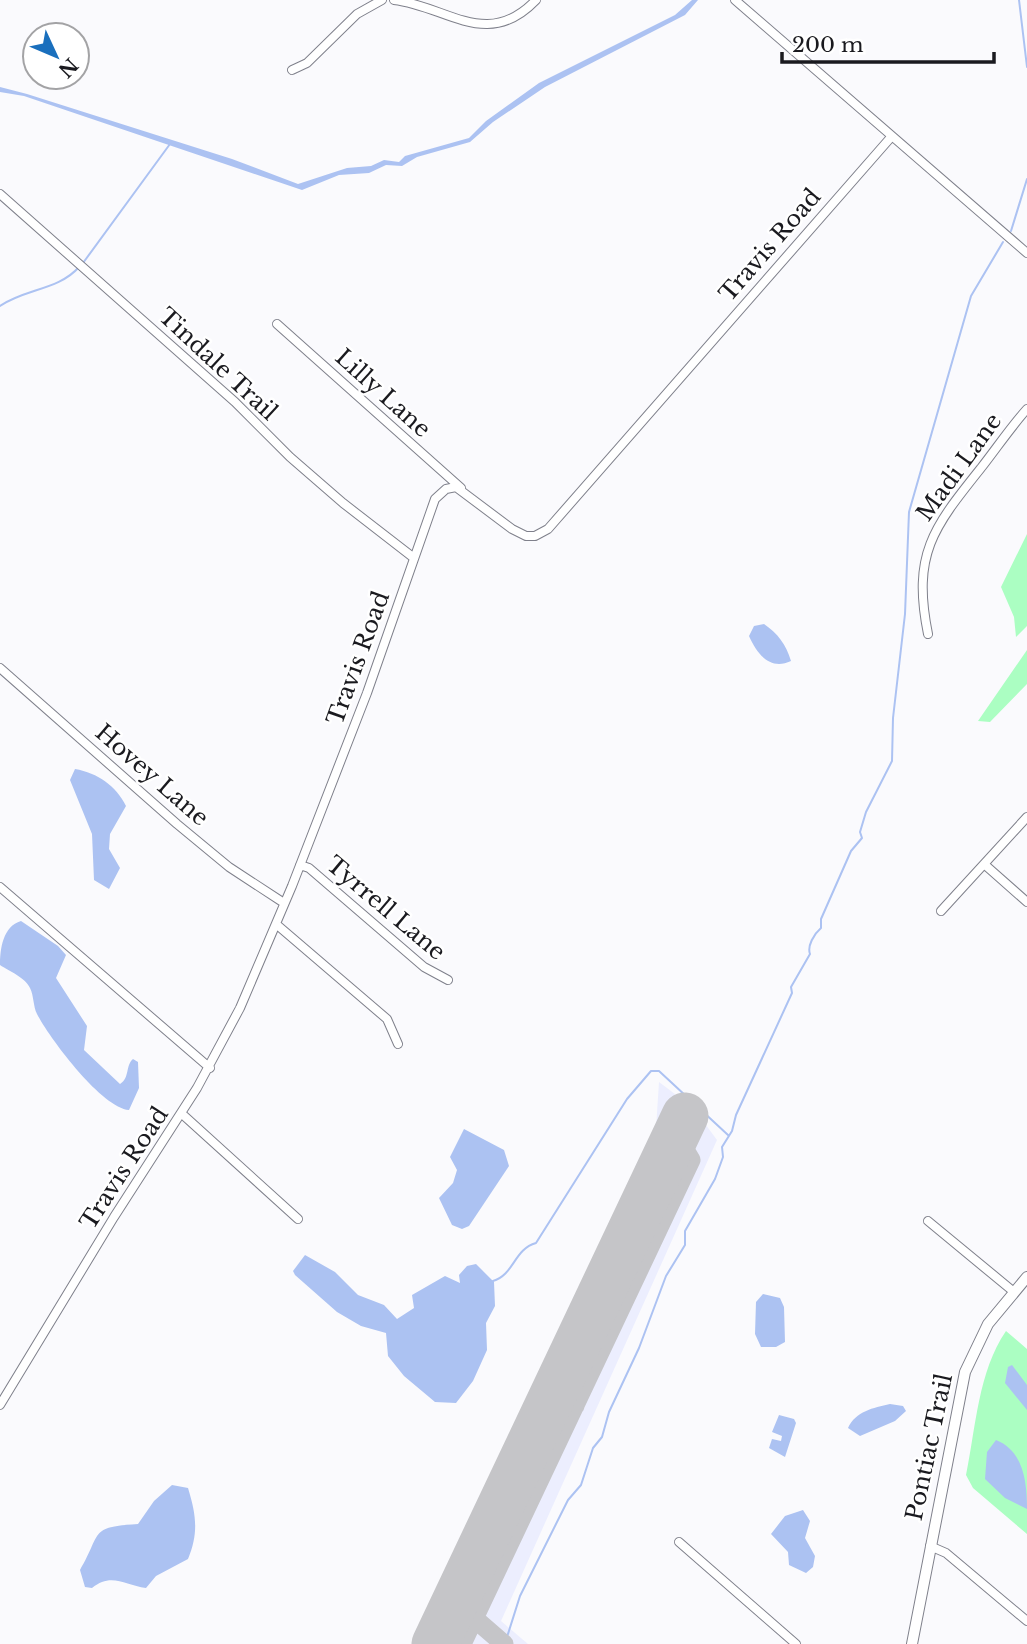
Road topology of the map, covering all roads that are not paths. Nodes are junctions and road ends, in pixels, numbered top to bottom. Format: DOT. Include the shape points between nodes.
graph roads {
  1 [pos="382,0"];
  2 [pos="394,0"];
  3 [pos="536,0"];
  4 [pos="735,0"];
  5 [pos="292,70"];
  6 [pos="892,136"];
  7 [pos="0,194"];
  8 [pos="1027,253"];
  9 [pos="277,324"];
  10 [pos="1027,409"];
  11 [pos="463,490"];
  12 [pos="414,558"];
  13 [pos="928,634"];
  14 [pos="0,668"];
  15 [pos="1027,817"];
  16 [pos="984,863"];
  17 [pos="300,864"];
  18 [pos="0,887"];
  19 [pos="1027,902"];
  20 [pos="284,903"];
  21 [pos="941,911"];
  22 [pos="276,924"];
  23 [pos="448,980"];
  24 [pos="398,1044"];
  25 [pos="210,1068"];
  26 [pos="181,1113"];
  27 [pos="298,1219"];
  28 [pos="928,1221"];
  29 [pos="1027,1277"];
  30 [pos="1014,1292"];
  31 [pos="0,1405"];
  32 [pos="679,1542"];
  33 [pos="930,1546"];
  34 [pos="1027,1621"];
  35 [pos="796,1644"];
  36 [pos="912,1644"];
  1 -- 5 [label="street" via="357,14 307,64"];
  2 -- 3 [label="street" via="467,24 496,24"];
  4 -- 6 [label="street"];
  6 -- 8 [label="street"];
  6 -- 11 [label="street, Travis Road" via="548,529 535,536 519,533"];
  7 -- 12 [label="street, Tindale Trail" via="235,402 299,465"];
  9 -- 11 [label="street, Lilly Lane"];
  10 -- 13 [label="street, Madi Lane" via="931,537 923,605"];
  11 -- 12 [label="street, Travis Road" via="451,487 435,499"];
  12 -- 17 [label="street, Travis Road"];
  14 -- 20 [label="street, Hovey Lane" via="197,841"];
  15 -- 16 [label="street"];
  16 -- 19 [label="street"];
  16 -- 21 [label="street"];
  17 -- 20 [label="street, Travis Road"];
  17 -- 23 [label="street, Tyrrell Lane" via="424,967"];
  18 -- 25 [label="street"];
  20 -- 22 [label="street, Travis Road"];
  22 -- 24 [label="street" via="387,1019"];
  22 -- 25 [label="street, Travis Road"];
  25 -- 26 [label="street, Travis Road"];
  26 -- 27 [label="street"];
  26 -- 31 [label="street, Travis Road"];
  28 -- 30 [label="street"];
  29 -- 30 [label="main road, Pontiac Trail"];
  30 -- 33 [label="main road, Pontiac Trail" via="988,1324 965,1372"];
  32 -- 35 [label="street"];
  33 -- 34 [label="street" via="946,1553"];
  33 -- 36 [label="main road, Pontiac Trail"];
}
